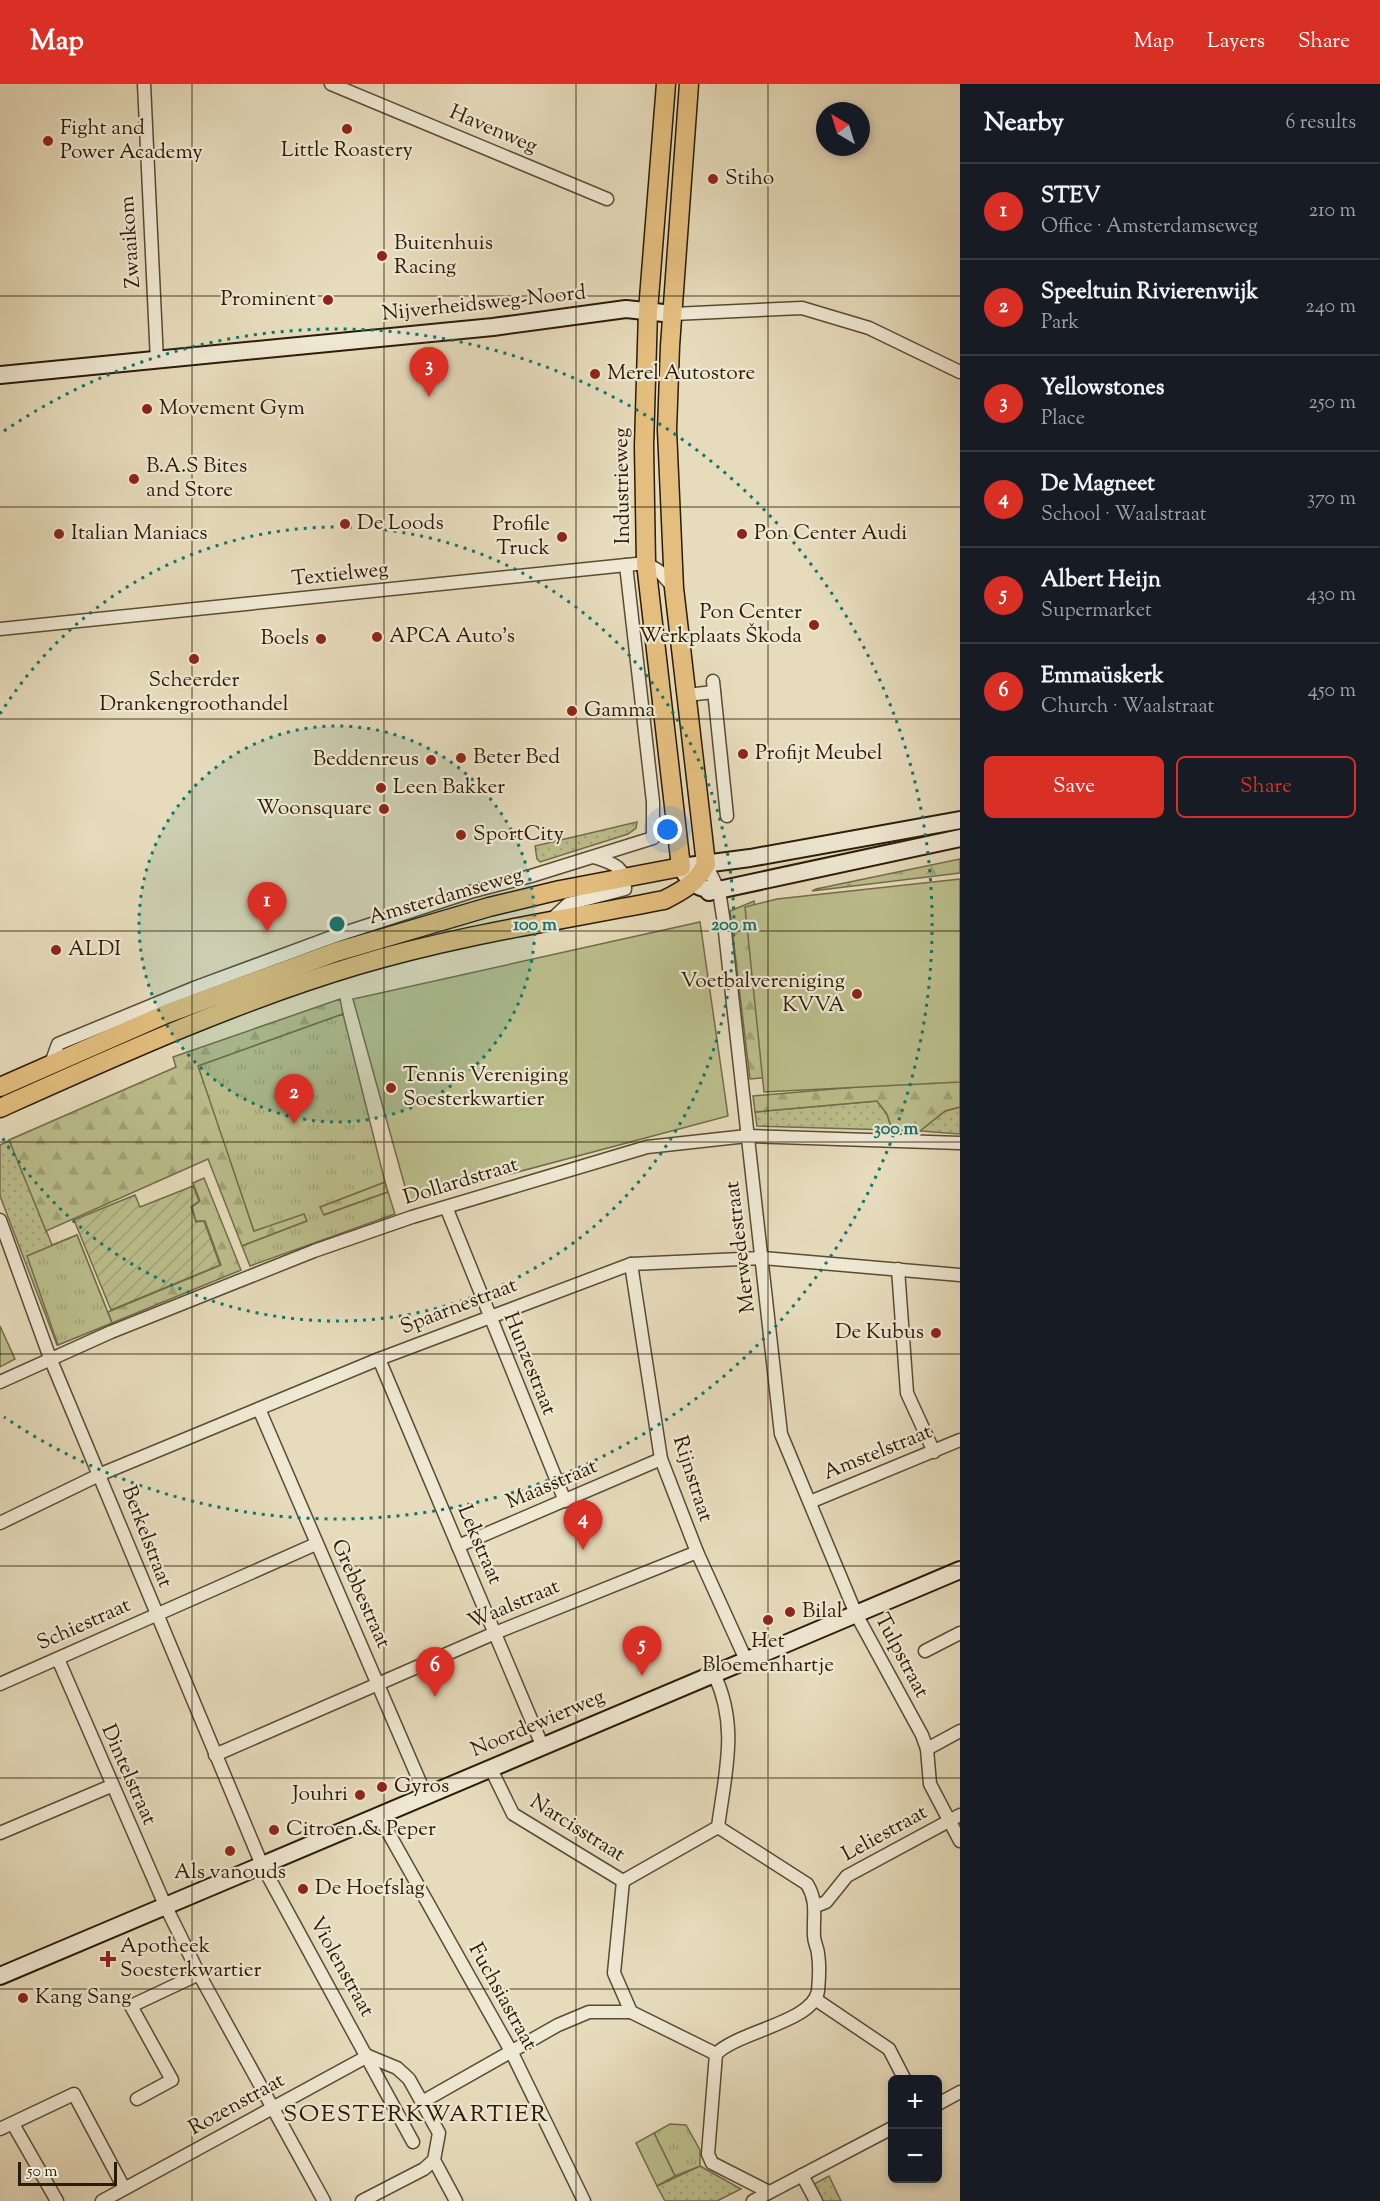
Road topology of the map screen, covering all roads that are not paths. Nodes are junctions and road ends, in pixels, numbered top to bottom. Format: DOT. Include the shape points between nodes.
graph roads {
  1 [pos="144,84"];
  2 [pos="331,84"];
  3 [pos="666,84"];
  4 [pos="689,84"];
  5 [pos="606,199"];
  6 [pos="648,311"];
  7 [pos="673,314"];
  8 [pos="157,361"];
  9 [pos="960,372"];
  10 [pos="0,375"];
  11 [pos="646,563"];
  12 [pos="626,565"];
  13 [pos="674,588"];
  14 [pos="0,629"];
  15 [pos="686,695"];
  16 [pos="727,816"];
  17 [pos="960,820"];
  18 [pos="653,837"];
  19 [pos="960,838"];
  20 [pos="594,857"];
  21 [pos="681,867"];
  22 [pos="700,874"];
  23 [pos="624,877"];
  24 [pos="719,891"];
  25 [pos="664,900"];
  26 [pos="548,922"];
  27 [pos="50,1066"];
  28 [pos="0,1087"];
  29 [pos="0,1108"];
  30 [pos="747,1136"];
  31 [pos="960,1143"];
  32 [pos="446,1207"];
  33 [pos="0,1220"];
  34 [pos="763,1258"];
  35 [pos="631,1264"];
  36 [pos="898,1269"];
  37 [pos="960,1275"];
  38 [pos="489,1316"];
  39 [pos="50,1358"];
  40 [pos="380,1359"];
  41 [pos="0,1382"];
  42 [pos="259,1408"];
  43 [pos="960,1440"];
  44 [pos="934,1452"];
  45 [pos="661,1460"];
  46 [pos="101,1474"];
  47 [pos="565,1501"];
  48 [pos="810,1502"];
  49 [pos="0,1523"];
  50 [pos="316,1544"];
  51 [pos="458,1546"];
  52 [pos="697,1552"];
  53 [pos="960,1569"];
  54 [pos="156,1614"];
  55 [pos="856,1614"];
  56 [pos="495,1633"];
  57 [pos="960,1633"];
  58 [pos="925,1651"];
  59 [pos="58,1659"];
  60 [pos="747,1660"];
  61 [pos="714,1674"];
  62 [pos="0,1684"];
  63 [pos="378,1685"];
  64 [pos="960,1731"];
  65 [pos="542,1745"];
  66 [pos="927,1749"];
  67 [pos="215,1755"];
  68 [pos="491,1768"];
  69 [pos="111,1786"];
  70 [pos="426,1796"];
  71 [pos="379,1816"];
  72 [pos="954,1818"];
  73 [pos="718,1827"];
  74 [pos="0,1833"];
  75 [pos="960,1841"];
  76 [pos="262,1865"];
  77 [pos="624,1881"];
  78 [pos="165,1905"];
  79 [pos="816,1906"];
  80 [pos="199,1974"];
  81 [pos="0,1976"];
  82 [pos="815,1999"];
  83 [pos="631,2012"];
  84 [pos="511,2051"];
  85 [pos="716,2054"];
  86 [pos="368,2056"];
  87 [pos="903,2075"];
  88 [pos="960,2092"];
  89 [pos="137,2099"];
  90 [pos="422,2102"];
  91 [pos="942,2102"];
  92 [pos="272,2108"];
  93 [pos="13,2124"];
  94 [pos="0,2129"];
  95 [pos="890,2129"];
  96 [pos="412,2142"];
  97 [pos="434,2160"];
  98 [pos="802,2175"];
  99 [pos="124,2188"];
  100 [pos="769,2192"];
  101 [pos="57,2201"];
  102 [pos="102,2201"];
  103 [pos="324,2201"];
  104 [pos="362,2201"];
  105 [pos="456,2201"];
  106 [pos="584,2201"];
  107 [pos="753,2201"];
  108 [pos="816,2201"];
  1 -- 8 [label="street, Zwaaikom"];
  2 -- 5 [label="street, Havenweg"];
  3 -- 6 [label="main road, Industrieweg"];
  4 -- 7 [label="main road"];
  6 -- 7 [label="street, Nijverheidsweg-Noord"];
  6 -- 8 [label="street, Nijverheidsweg-Noord" via="626,309 493,327"];
  6 -- 11 [label="main road, Industrieweg"];
  7 -- 9 [label="street, Nijverheidsweg-Noord" via="802,308 869,328"];
  7 -- 13 [label="main road" via="667,430"];
  8 -- 10 [label="street, Nijverheidsweg-Noord"];
  11 -- 12 [label="street, Textielweg"];
  11 -- 13 [label="street"];
  11 -- 21 [label="main road, Industrieweg"];
  12 -- 14 [label="street, Textielweg"];
  12 -- 18 [label="street, Industrieweg" via="653,802"];
  13 -- 15 [label="main road"];
  15 -- 16 [label="street" via="714,686"];
  15 -- 22 [label="main road"];
  17 -- 22 [label="street, Amsterdamseweg"];
  18 -- 20 [label="street, Amsterdamseweg"];
  19 -- 24 [label="street, Amsterdamseweg"];
  20 -- 23 [label="street" via="616,864"];
  20 -- 27 [label="street, Amsterdamseweg" via="332,937 194,988 58,1044"];
  21 -- 22 [label="street, Industrieweg"];
  21 -- 22 [label="street, Amsterdamseweg"];
  21 -- 23 [label="main road, Amsterdamseweg"];
  22 -- 24 [label="street, Merwedestraat"];
  22 -- 24 [label="street" via="699,888"];
  22 -- 25 [label="main road"];
  23 -- 26 [label="street, Amsterdamseweg" via="625,889 568,904"];
  23 -- 27 [label="main road, Amsterdamseweg" via="489,907 326,956 166,1014"];
  24 -- 25 [label="street, Amsterdamseweg"];
  24 -- 30 [label="street, Merwedestraat"];
  25 -- 26 [label="main road, Amsterdamseweg"];
  26 -- 29 [label="main road, Amsterdamseweg" via="430,946 266,995 175,1029"];
  27 -- 28 [label="main road, Amsterdamseweg"];
  30 -- 31 [label="street, Dollardstraat"];
  30 -- 32 [label="street, Dollardstraat" via="647,1147"];
  30 -- 34 [label="street, Merwedestraat"];
  32 -- 38 [label="street, Hunzestraat"];
  32 -- 39 [label="street, Dollardstraat" via="314,1251"];
  33 -- 39 [label="street, Berkelstraat"];
  34 -- 35 [label="street, Spaarnestraat"];
  34 -- 36 [label="street, Spaarnestraat"];
  34 -- 48 [label="street, Merwedestraat" via="781,1434"];
  35 -- 38 [label="street, Spaarnestraat"];
  35 -- 45 [label="street, Rijnstraat"];
  36 -- 37 [label="street, Spaarnestraat"];
  36 -- 44 [label="street" via="907,1393"];
  38 -- 40 [label="street, Spaarnestraat"];
  38 -- 47 [label="street, Hunzestraat"];
  39 -- 41 [label="street, Dollardstraat"];
  39 -- 46 [label="street, Berkelstraat"];
  40 -- 42 [label="street, Spaarnestraat"];
  40 -- 51 [label="street, Lekstraat"];
  42 -- 46 [label="street, Spaarnestraat"];
  42 -- 50 [label="street, Grebbestraat"];
  43 -- 44 [label="street, Amstelstraat"];
  44 -- 48 [label="street, Amstelstraat"];
  45 -- 47 [label="street, Maasstraat"];
  45 -- 52 [label="street, Rijnstraat"];
  46 -- 49 [label="street, Spaarnestraat"];
  46 -- 54 [label="street, Berkelstraat"];
  47 -- 51 [label="street, Maasstraat"];
  48 -- 55 [label="street, Merwedestraat"];
  50 -- 54 [label="street, Schiestraat"];
  50 -- 63 [label="street, Grebbestraat"];
  51 -- 56 [label="street, Lekstraat"];
  52 -- 56 [label="street, Waalstraat"];
  52 -- 60 [label="street, Rijnstraat"];
  53 -- 55 [label="street, Noordewierweg"];
  54 -- 59 [label="street, Schiestraat"];
  54 -- 67 [label="street, Berkelstraat"];
  55 -- 60 [label="street, Noordewierweg"];
  55 -- 66 [label="street, Tulpstraat"];
  56 -- 63 [label="street, Waalstraat"];
  56 -- 65 [label="street, Lekstraat"];
  57 -- 58 [label="street, Tulpstraat"];
  59 -- 62 [label="street, Schiestraat"];
  59 -- 69 [label="street, Dintelstraat"];
  60 -- 61 [label="street, Noordewierweg"];
  61 -- 65 [label="street, Noordewierweg"];
  61 -- 73 [label="street" via="723,1693 730,1730"];
  63 -- 67 [label="street, Waalstraat"];
  63 -- 70 [label="street, Grebbestraat"];
  64 -- 66 [label="street"];
  65 -- 68 [label="street, Noordewierweg"];
  66 -- 72 [label="street, Tulpstraat" via="930,1784"];
  67 -- 76 [label="street, Berkelstraat"];
  68 -- 70 [label="street, Noordewierweg"];
  68 -- 77 [label="street, Narcisstraat" via="507,1803 523,1822"];
  69 -- 74 [label="street"];
  69 -- 78 [label="street, Dintelstraat"];
  70 -- 71 [label="street, Noordewierweg"];
  71 -- 76 [label="street, Noordewierweg"];
  71 -- 84 [label="street, Fuchsiastraat"];
  72 -- 75 [label="street, Tulpstraat"];
  72 -- 79 [label="street, Leliestraat" via="847,1876 826,1902"];
  73 -- 77 [label="street"];
  73 -- 79 [label="street" via="807,1884"];
  76 -- 78 [label="street, Noordewierweg"];
  76 -- 86 [label="street, Violenstraat"];
  77 -- 83 [label="street, Narcisstraat" via="614,1973"];
  78 -- 80 [label="street, Dintelstraat"];
  78 -- 81 [label="street, Noordewierweg"];
  79 -- 82 [label="street"];
  80 -- 89 [label="street" via="131,2006 172,2080"];
  80 -- 92 [label="street, Dintelstraat"];
  82 -- 85 [label="street" via="808,2008 770,2028 753,2031"];
  82 -- 87 [label="street" via="889,2049"];
  83 -- 84 [label="street" via="589,2012"];
  83 -- 85 [label="street"];
  84 -- 90 [label="street"];
  84 -- 106 [label="street, Fuchsiastraat"];
  85 -- 100 [label="street" via="708,2154 712,2163"];
  86 -- 90 [label="street" via="398,2068 410,2079"];
  86 -- 92 [label="street, Rozenstraat"];
  86 -- 96 [label="street, Violenstraat"];
  88 -- 91 [label="street"];
  90 -- 97 [label="street" via="439,2133"];
  92 -- 99 [label="street, Rozenstraat"];
  92 -- 103 [label="street, Dintelstraat"];
  93 -- 94 [label="street"];
  93 -- 99 [label="street" via="74,2094"];
  93 -- 101 [label="street"];
  95 -- 98 [label="street"];
  97 -- 104 [label="street"];
  97 -- 105 [label="street"];
  98 -- 100 [label="street"];
  98 -- 108 [label="street"];
  99 -- 102 [label="street, Rozenstraat"];
  100 -- 107 [label="street"];
}
